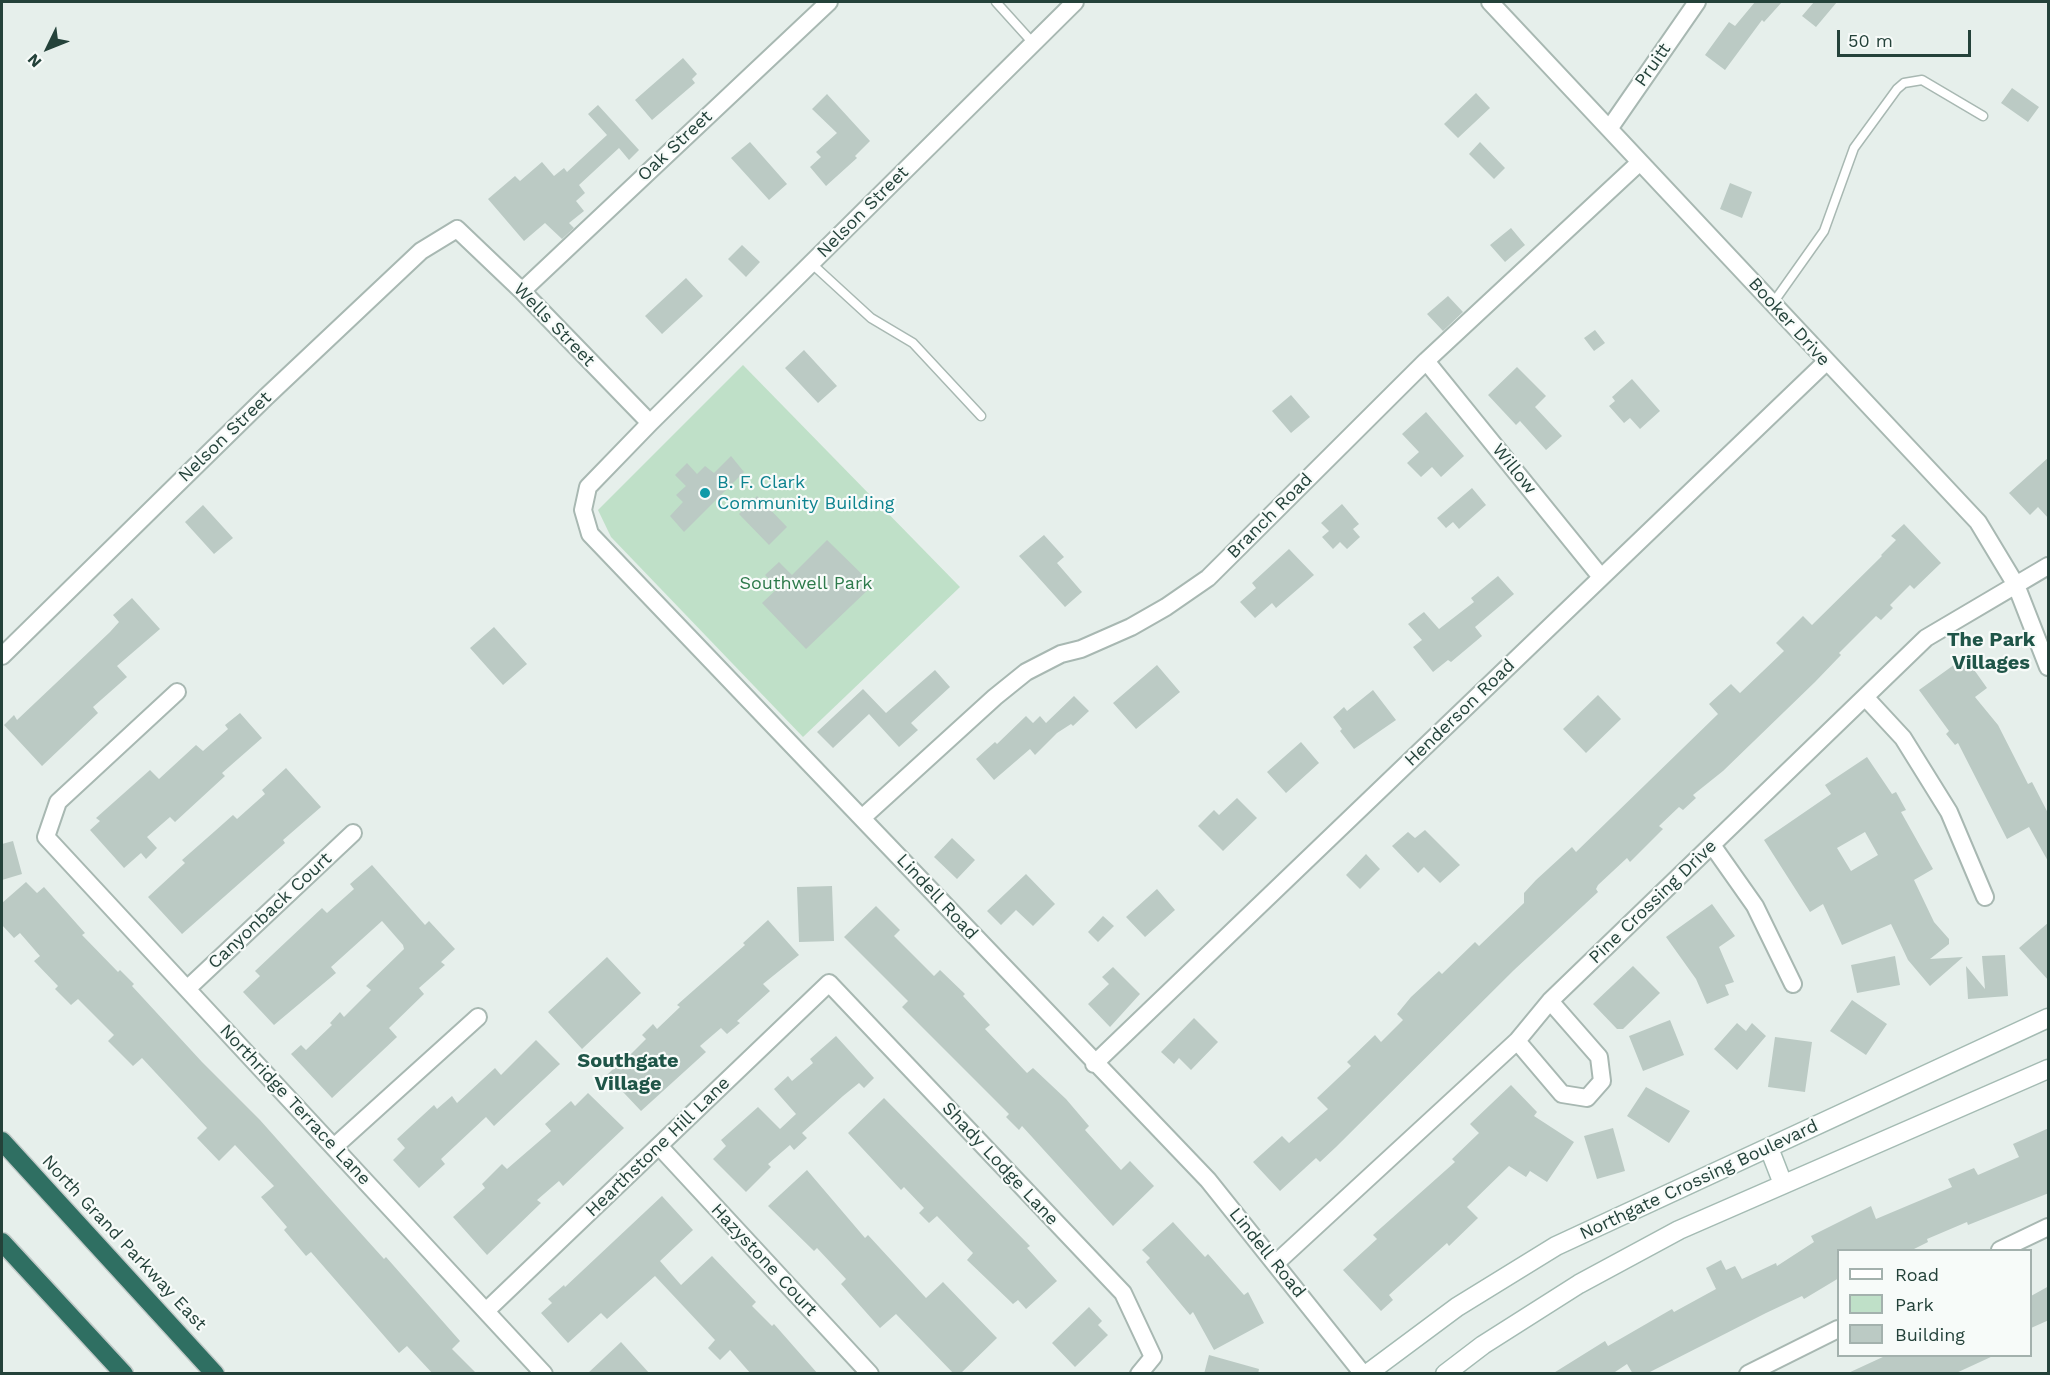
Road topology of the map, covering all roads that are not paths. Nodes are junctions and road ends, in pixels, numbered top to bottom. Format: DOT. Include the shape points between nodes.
graph roads {
  1 [pos="829,2"];
  2 [pos="996,2"];
  3 [pos="1075,2"];
  4 [pos="1490,2"];
  5 [pos="1697,2"];
  6 [pos="1033,43"];
  7 [pos="1983,116"];
  8 [pos="1609,129"];
  9 [pos="1640,162"];
  10 [pos="457,229"];
  11 [pos="811,263"];
  12 [pos="522,291"];
  13 [pos="1773,303"];
  14 [pos="1426,361"];
  15 [pos="1826,362"];
  16 [pos="981,416"];
  17 [pos="650,423"];
  18 [pos="2049,566"];
  19 [pos="1601,578"];
  20 [pos="2016,585"];
  21 [pos="2,656"];
  22 [pos="2049,667"];
  23 [pos="177,692"];
  24 [pos="1865,697"];
  25 [pos="862,818"];
  26 [pos="353,833"];
  27 [pos="1712,845"];
  28 [pos="1985,897"];
  29 [pos="830,983"];
  30 [pos="1793,984"];
  31 [pos="187,989"];
  32 [pos="1550,1002"];
  33 [pos="478,1017"];
  34 [pos="2049,1018"];
  35 [pos="1517,1041"];
  36 [pos="1094,1064"];
  37 [pos="2049,1069"];
  38 [pos="2,1141"];
  39 [pos="659,1146"];
  40 [pos="334,1147"];
  41 [pos="1769,1148"];
  42 [pos="1783,1184"];
  43 [pos="2049,1227"];
  44 [pos="2,1242"];
  45 [pos="2004,1249"];
  46 [pos="1276,1263"];
  47 [pos="486,1311"];
  48 [pos="1837,1330"];
  49 [pos="124,1374"];
  50 [pos="215,1374"];
  51 [pos="544,1374"];
  52 [pos="870,1374"];
  53 [pos="1139,1374"];
  54 [pos="1365,1374"];
  55 [pos="1445,1374"];
  56 [pos="1749,1374"];
  1 -- 12 [label="street, Oak Street"];
  2 -- 6 [label="lane"];
  3 -- 6 [label="street, Nelson Street"];
  4 -- 8 [label="street, Booker Drive"];
  5 -- 8 [label="street, Pruitt"];
  6 -- 11 [label="street, Nelson Street"];
  7 -- 13 [label="lane" via="1922,80 1904,82 1854,148 1824,231"];
  8 -- 9 [label="street, Booker Drive"];
  9 -- 13 [label="street, Booker Drive"];
  9 -- 14 [label="street, Branch Road"];
  10 -- 12 [label="street, Wells Street"];
  10 -- 21 [label="street, Nelson Street" via="421,251"];
  11 -- 16 [label="lane" via="871,318 914,342"];
  11 -- 17 [label="street, Nelson Street"];
  12 -- 17 [label="street, Wells Street"];
  13 -- 15 [label="street, Booker Drive"];
  14 -- 19 [label="street, Willow"];
  14 -- 25 [label="street, Branch Road" via="1208,578 1131,627 1026,672"];
  15 -- 19 [label="street, Henderson Road"];
  15 -- 20 [label="street, Booker Drive" via="1978,522"];
  17 -- 25 [label="street, Lindell Road" via="588,487 583,510 590,534"];
  18 -- 20 [label="street, Pine Crossing Drive"];
  19 -- 36 [label="street, Henderson Road"];
  20 -- 22 [label="street, Booker Drive"];
  20 -- 24 [label="street, Pine Crossing Drive" via="1926,638"];
  23 -- 31 [label="street, Northridge Terrace Lane" via="58,802 46,837"];
  24 -- 27 [label="street, Pine Crossing Drive"];
  24 -- 28 [label="street" via="1903,738 1949,812"];
  25 -- 36 [label="street, Lindell Road"];
  26 -- 31 [label="street, Canyonback Court"];
  27 -- 30 [label="street" via="1755,906"];
  27 -- 32 [label="street, Pine Crossing Drive"];
  29 -- 39 [label="street, Hearthstone Hill Lane"];
  29 -- 53 [label="street, Shady Lodge Lane" via="1122,1293 1153,1357"];
  31 -- 40 [label="street, Northridge Terrace Lane"];
  32 -- 35 [label="street, Pine Crossing Drive"];
  32 -- 35 [label="street" via="1599,1057 1602,1081 1587,1098 1562,1094"];
  33 -- 40 [label="street"];
  34 -- 41 [label="main road, Northgate Crossing Boulevard"];
  35 -- 46 [label="street, Pine Crossing Drive"];
  36 -- 46 [label="street, Lindell Road" via="1208,1180"];
  37 -- 42 [label="main road, Northgate Crossing Boulevard"];
  38 -- 50 [label="highway, North Grand Parkway East"];
  39 -- 47 [label="street, Hearthstone Hill Lane"];
  39 -- 52 [label="street, Hazystone Court"];
  40 -- 47 [label="street, Northridge Terrace Lane"];
  41 -- 42 [label="main road"];
  41 -- 54 [label="main road, Northgate Crossing Boulevard" via="1556,1246 1457,1307"];
  42 -- 55 [label="main road, Northgate Crossing Boulevard" via="1679,1230 1579,1284"];
  43 -- 45 [label="street"];
  44 -- 49 [label="highway"];
  46 -- 54 [label="street, Lindell Road"];
  47 -- 51 [label="street, Northridge Terrace Lane"];
  48 -- 56 [label="street"];
}
